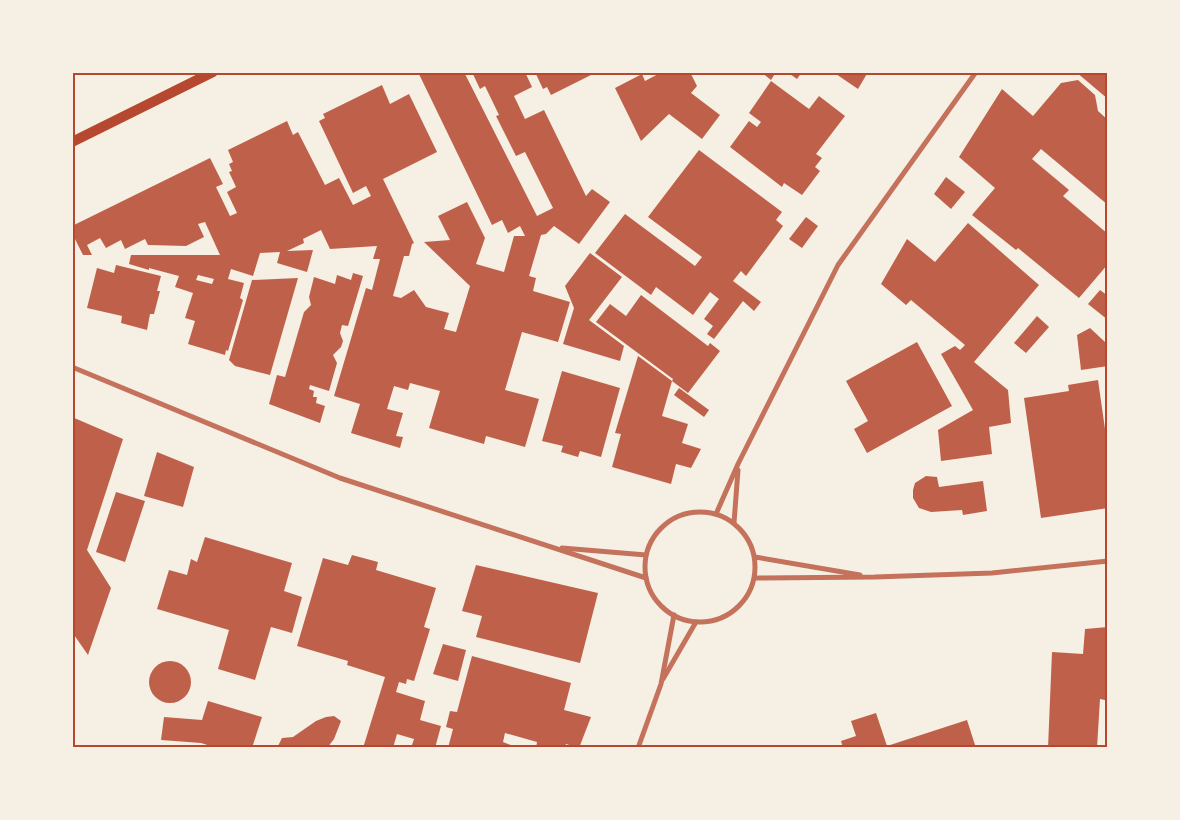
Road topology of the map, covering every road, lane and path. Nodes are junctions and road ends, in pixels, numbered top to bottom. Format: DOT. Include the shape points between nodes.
graph roads {
  1 [pos="213,72"];
  2 [pos="976,72"];
  3 [pos="72,142"];
  4 [pos="72,367"];
  5 [pos="738,464"];
  6 [pos="716,514"];
  7 [pos="734,523"];
  8 [pos="552,547"];
  9 [pos="646,555"];
  10 [pos="755,557"];
  11 [pos="1108,561"];
  12 [pos="646,578"];
  13 [pos="755,578"];
  14 [pos="875,578"];
  15 [pos="674,615"];
  16 [pos="696,622"];
  17 [pos="661,684"];
  18 [pos="638,748"];
  1 -- 3 [label="main road"];
  2 -- 5 [label="street" via="838,265"];
  4 -- 8 [label="street" via="340,478"];
  5 -- 6 [label="street"];
  5 -- 7 [label="street"];
  6 -- 7 [label="street"];
  6 -- 9 [label="street" via="693,512 672,520 656,534"];
  7 -- 10 [label="street" via="748,538"];
  8 -- 9 [label="street"];
  8 -- 12 [label="street"];
  9 -- 12 [label="street"];
  10 -- 13 [label="street"];
  10 -- 14 [label="street"];
  11 -- 14 [label="street" via="992,573"];
  12 -- 15 [label="street" via="651,593"];
  13 -- 14 [label="street"];
  13 -- 16 [label="street" via="747,596 734,611 716,620"];
  15 -- 16 [label="street"];
  15 -- 17 [label="street"];
  16 -- 17 [label="street"];
  17 -- 18 [label="street"];
}
